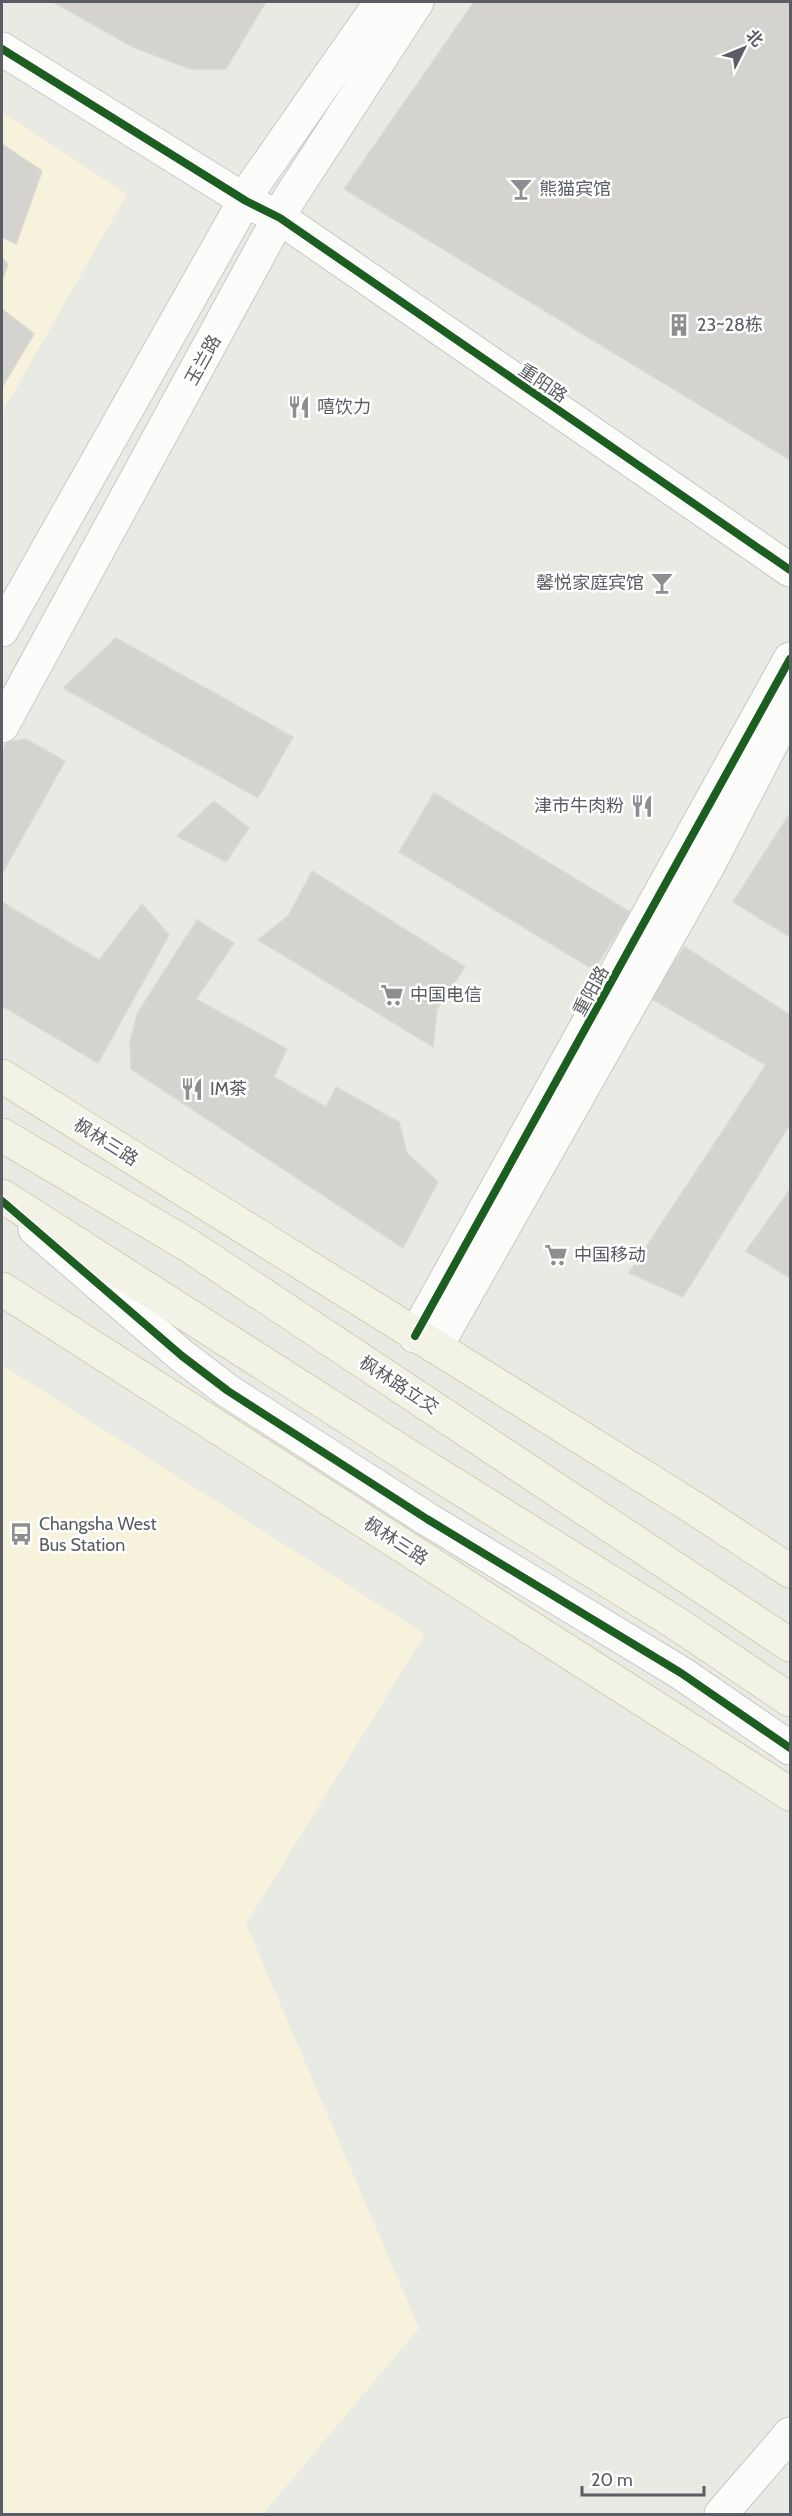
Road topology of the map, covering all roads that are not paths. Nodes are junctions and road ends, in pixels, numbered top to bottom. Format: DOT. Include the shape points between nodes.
graph roads {
  1 [pos="381,2"];
  2 [pos="417,2"];
  3 [pos="2,28"];
  4 [pos="2,49"];
  5 [pos="250,192"];
  6 [pos="285,208"];
  7 [pos="790,545"];
  8 [pos="790,570"];
  9 [pos="2,630"];
  10 [pos="790,660"];
  11 [pos="790,708"];
  12 [pos="2,726"];
  13 [pos="2,1077"];
  14 [pos="2,1135"];
  15 [pos="2,1196"];
  16 [pos="2,1201"];
  17 [pos="2,1289"];
  18 [pos="426,1342"];
  19 [pos="790,1571"];
  20 [pos="790,1645"];
  21 [pos="790,1700"];
  22 [pos="790,1748"];
  23 [pos="790,1794"];
  24 [pos="790,2434"];
  25 [pos="721,2514"];
  1 -- 5 [label="street"];
  2 -- 6 [label="street, 玉兰路"];
  3 -- 5 [label="street"];
  4 -- 5 [label="street"];
  5 -- 6 [label="street"];
  5 -- 9 [label="street"];
  6 -- 7 [label="street, 重阳路"];
  6 -- 8 [label="street, 重阳路"];
  6 -- 12 [label="street, 玉兰路"];
  10 -- 18 [label="street, 重阳路"];
  11 -- 18 [label="street" via="708,866"];
  13 -- 18 [label="main road, 枫林三路"];
  14 -- 20 [label="main road, 枫林路立交" via="188,1245"];
  15 -- 21 [label="main road" via="676,1623"];
  16 -- 22 [label="street" via="228,1391 427,1519 681,1673"];
  17 -- 23 [label="main road, 枫林三路"];
  18 -- 19 [label="main road, 枫林三路"];
  24 -- 25 [label="street"];
}
